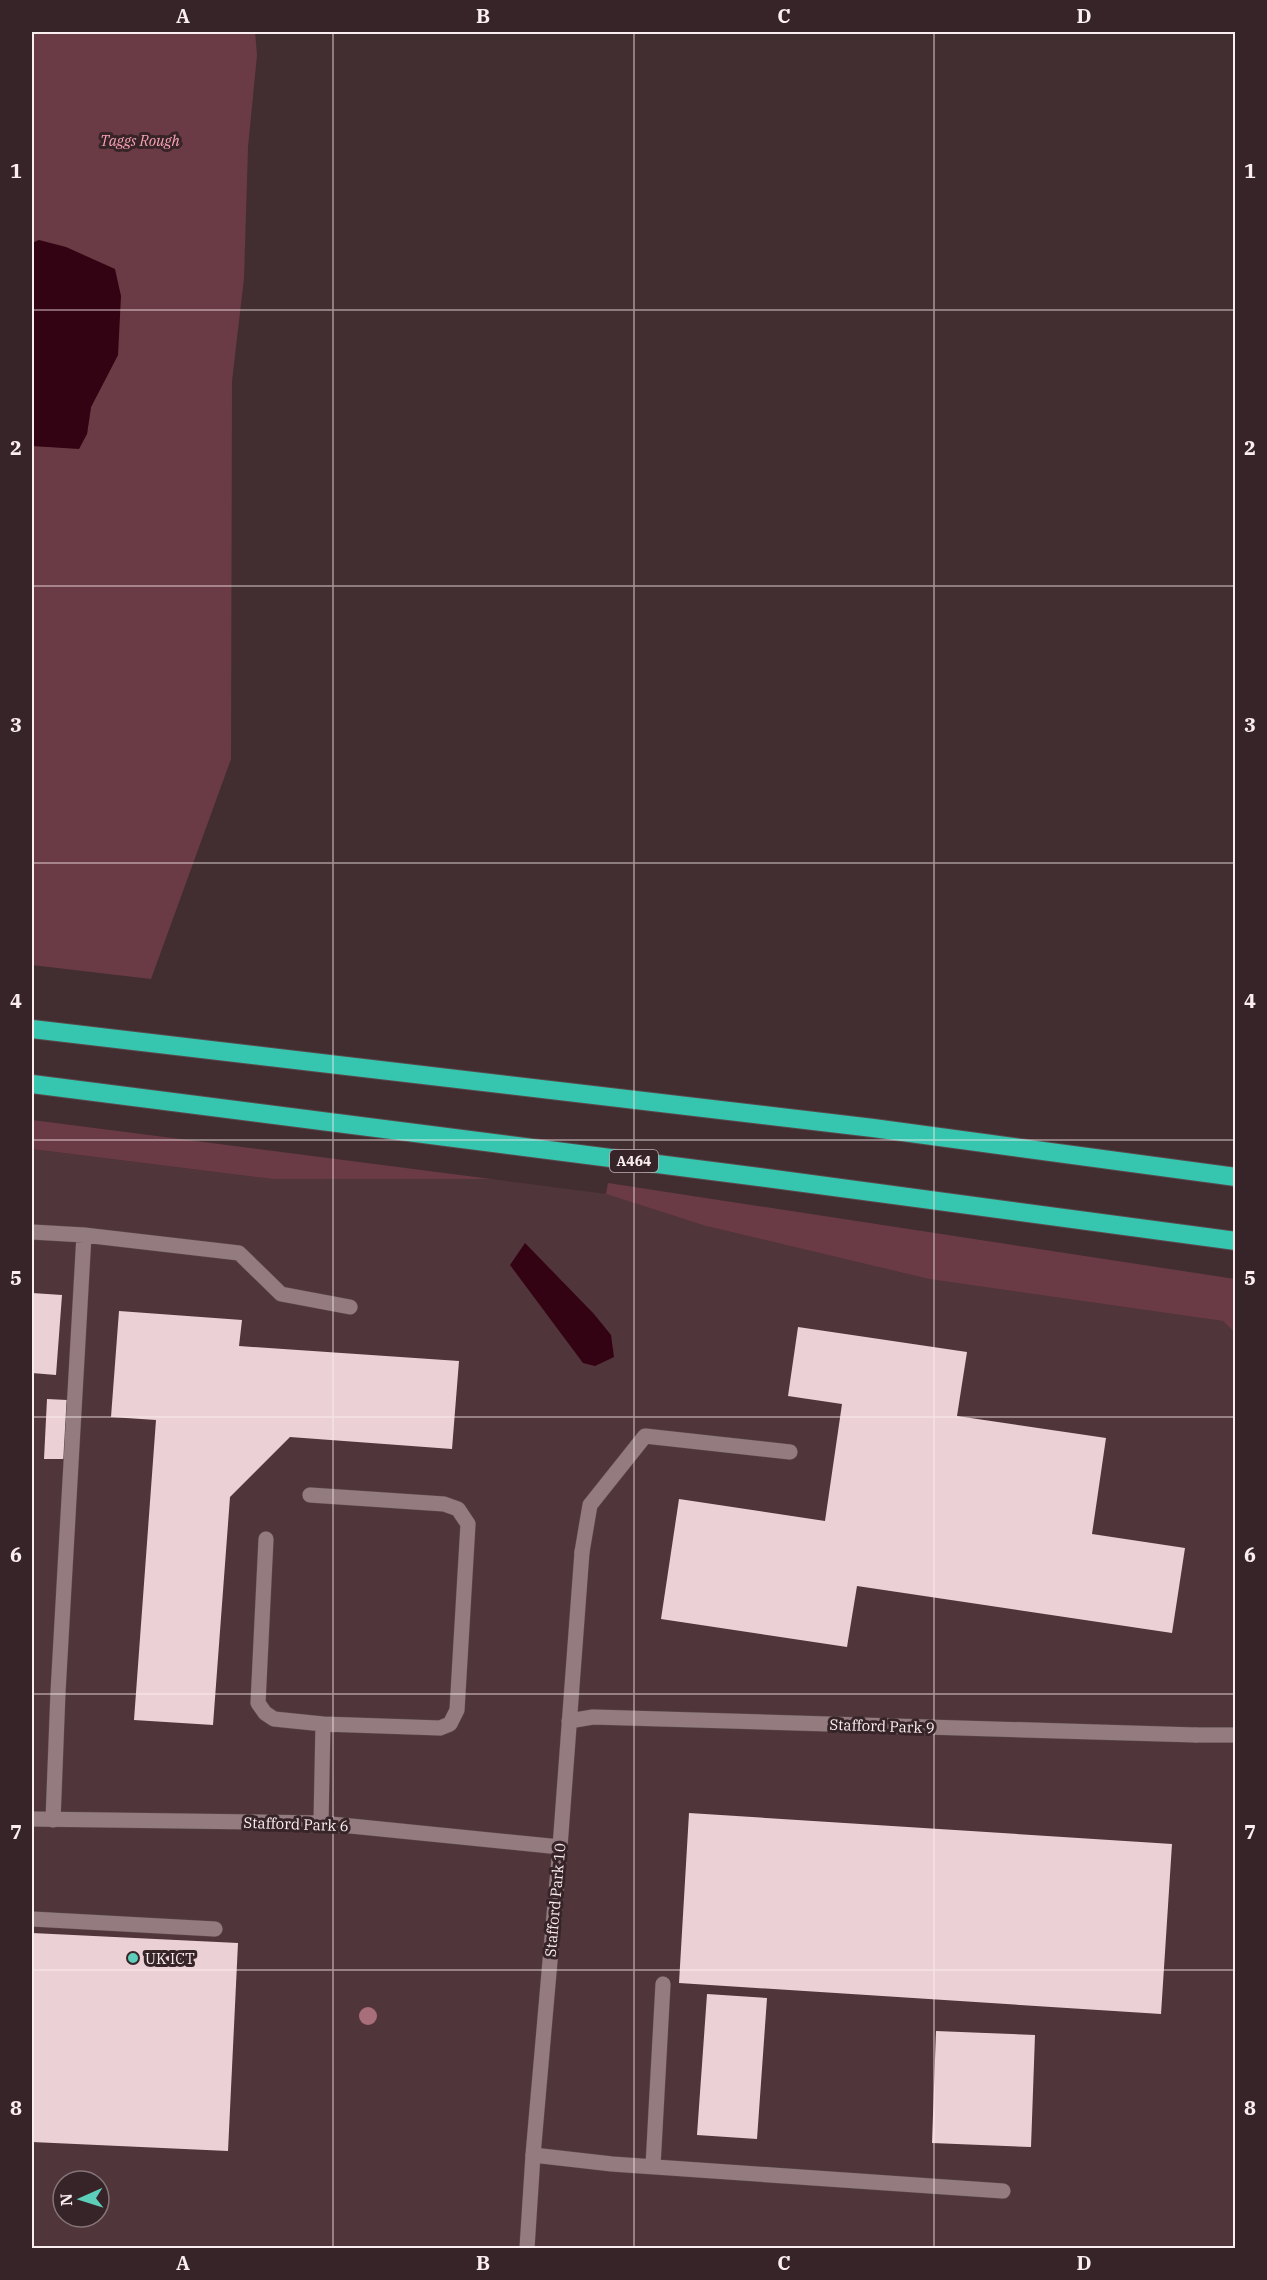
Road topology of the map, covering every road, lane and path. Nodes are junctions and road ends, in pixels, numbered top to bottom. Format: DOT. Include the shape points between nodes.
graph roads {
  1 [pos="32,1029"];
  2 [pos="32,1084"];
  3 [pos="1236,1177"];
  4 [pos="32,1233"];
  5 [pos="84,1235"];
  6 [pos="1236,1241"];
  7 [pos="350,1307"];
  8 [pos="790,1452"];
  9 [pos="310,1495"];
  10 [pos="266,1539"];
  11 [pos="569,1720"];
  12 [pos="323,1724"];
  13 [pos="1236,1735"];
  14 [pos="32,1819"];
  15 [pos="52,1820"];
  16 [pos="321,1823"];
  17 [pos="560,1846"];
  18 [pos="32,1919"];
  19 [pos="215,1929"];
  20 [pos="663,1983"];
  21 [pos="533,2156"];
  22 [pos="653,2166"];
  23 [pos="1003,2191"];
  24 [pos="527,2248"];
  1 -- 3 [label="highway" via="873,1128"];
  2 -- 6 [label="highway, A464"];
  4 -- 5 [label="street"];
  5 -- 7 [label="street" via="239,1253 281,1294"];
  5 -- 15 [label="street"];
  8 -- 11 [label="street, Stafford Park 10" via="645,1436 590,1504 582,1551"];
  9 -- 12 [label="street" via="444,1504 458,1509 468,1524 457,1710 450,1724 440,1728"];
  10 -- 12 [label="street" via="258,1703 274,1719"];
  11 -- 13 [label="street, Stafford Park 9" via="593,1717"];
  11 -- 17 [label="street, Stafford Park 10"];
  12 -- 16 [label="street"];
  14 -- 15 [label="street, Stafford Park 6"];
  15 -- 16 [label="street, Stafford Park 6"];
  16 -- 17 [label="street, Stafford Park 6"];
  17 -- 21 [label="street, Stafford Park 10"];
  18 -- 19 [label="street"];
  20 -- 22 [label="street"];
  21 -- 22 [label="street"];
  21 -- 24 [label="street, Stafford Park 10"];
  22 -- 23 [label="street"];
}
